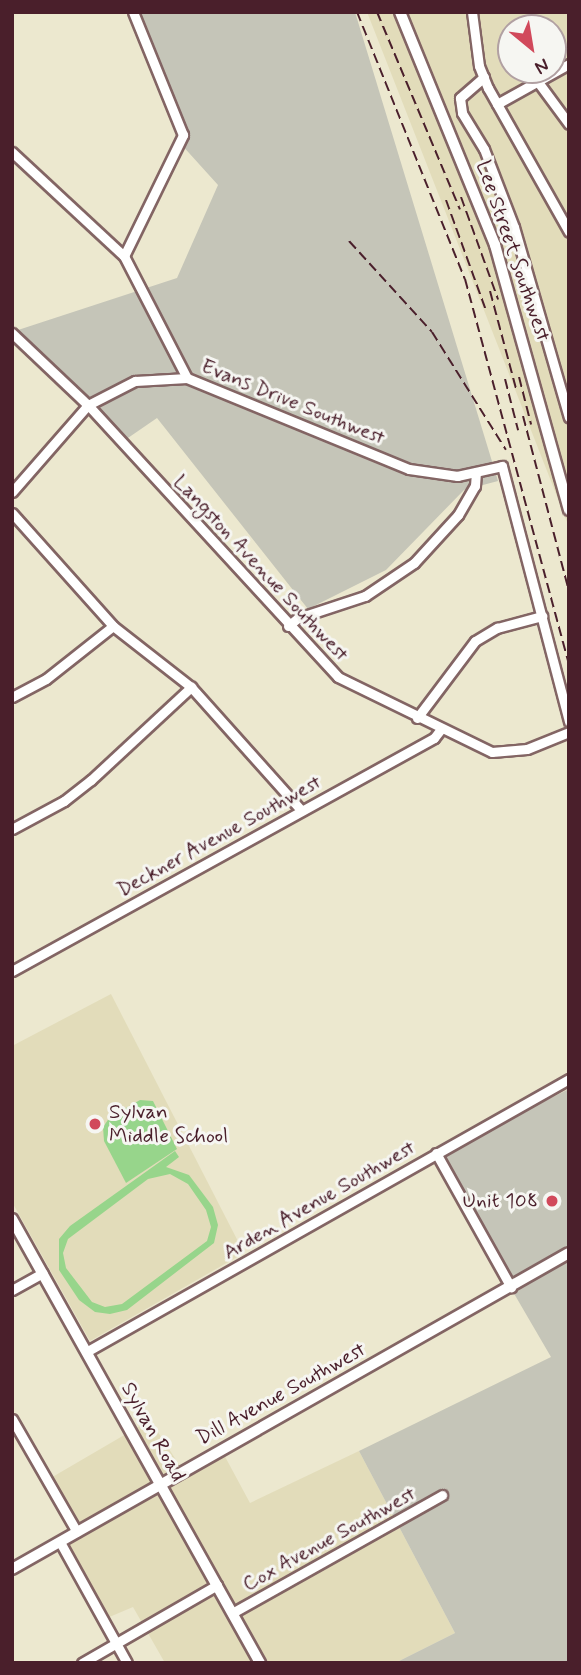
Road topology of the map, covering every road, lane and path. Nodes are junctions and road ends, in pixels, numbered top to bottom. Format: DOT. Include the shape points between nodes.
graph roads {
  1 [pos="133,12"];
  2 [pos="400,12"];
  3 [pos="472,12"];
  4 [pos="484,77"];
  5 [pos="534,84"];
  6 [pos="539,84"];
  7 [pos="497,104"];
  8 [pos="569,124"];
  9 [pos="14,157"];
  10 [pos="567,225"];
  11 [pos="124,256"];
  12 [pos="12,333"];
  13 [pos="187,378"];
  14 [pos="88,405"];
  15 [pos="569,417"];
  16 [pos="476,472"];
  17 [pos="12,492"];
  18 [pos="569,510"];
  19 [pos="12,513"];
  20 [pos="542,616"];
  21 [pos="113,626"];
  22 [pos="288,626"];
  23 [pos="191,687"];
  24 [pos="12,697"];
  25 [pos="417,718"];
  26 [pos="569,721"];
  27 [pos="441,729"];
  28 [pos="569,732"];
  29 [pos="302,811"];
  30 [pos="12,829"];
  31 [pos="12,971"];
  32 [pos="569,1079"];
  33 [pos="436,1153"];
  34 [pos="12,1219"];
  35 [pos="569,1253"];
  36 [pos="43,1273"];
  37 [pos="511,1287"];
  38 [pos="12,1290"];
  39 [pos="86,1352"];
  40 [pos="12,1419"];
  41 [pos="160,1485"];
  42 [pos="442,1495"];
  43 [pos="76,1532"];
  44 [pos="60,1542"];
  45 [pos="12,1569"];
  46 [pos="217,1585"];
  47 [pos="232,1613"];
  48 [pos="116,1644"];
  49 [pos="82,1663"];
  50 [pos="127,1663"];
  51 [pos="260,1663"];
  1 -- 11 [label="street" via="183,135"];
  2 -- 18 [label="main road, Lee Street Southwest" via="495,246"];
  3 -- 4 [label="street"];
  4 -- 7 [label="street"];
  4 -- 15 [label="street" via="460,98 462,113 484,149 514,227"];
  5 -- 7 [label="street"];
  6 -- 8 [label="street"];
  7 -- 10 [label="street"];
  9 -- 11 [label="street, Evans Drive Southwest"];
  11 -- 13 [label="street, Evans Drive Southwest"];
  12 -- 14 [label="street, Langston Avenue Southwest"];
  13 -- 14 [label="street" via="135,381"];
  13 -- 16 [label="street, Evans Drive Southwest" via="409,469 443,476"];
  14 -- 17 [label="street"];
  14 -- 22 [label="street, Langston Avenue Southwest"];
  16 -- 20 [label="street, Evans Drive Southwest" via="502,466"];
  16 -- 22 [label="street" via="475,486 458,516 414,563 365,596 298,618"];
  19 -- 21 [label="street"];
  20 -- 25 [label="street" via="497,628 475,641"];
  20 -- 26 [label="street"];
  21 -- 23 [label="street"];
  21 -- 24 [label="street" via="46,679"];
  22 -- 25 [label="street, Langston Avenue Southwest" via="338,677"];
  23 -- 29 [label="street"];
  23 -- 30 [label="street" via="91,780 64,801"];
  25 -- 27 [label="street, Langston Avenue Southwest"];
  27 -- 28 [label="street, Langston Avenue Southwest" via="481,748 504,753"];
  27 -- 29 [label="street, Deckner Avenue Southwest" via="434,738"];
  29 -- 31 [label="street, Deckner Avenue Southwest"];
  32 -- 33 [label="street, Arden Avenue Southwest"];
  33 -- 37 [label="street"];
  33 -- 39 [label="street, Arden Avenue Southwest"];
  34 -- 36 [label="main road, Sylvan Road"];
  35 -- 37 [label="main road, Dill Avenue Southwest"];
  36 -- 38 [label="street"];
  36 -- 39 [label="main road, Sylvan Road"];
  37 -- 41 [label="main road, Dill Avenue Southwest"];
  39 -- 41 [label="main road, Sylvan Road"];
  40 -- 43 [label="street"];
  41 -- 43 [label="main road, Dill Avenue Southwest"];
  41 -- 46 [label="main road, Sylvan Road"];
  42 -- 47 [label="street, Cox Avenue Southwest"];
  43 -- 44 [label="main road, Dill Avenue Southwest"];
  44 -- 45 [label="main road, Dill Avenue Southwest"];
  44 -- 48 [label="street"];
  46 -- 47 [label="main road, Sylvan Road"];
  46 -- 48 [label="street"];
  47 -- 51 [label="main road, Sylvan Road"];
  48 -- 49 [label="street"];
  48 -- 50 [label="street"];
}
